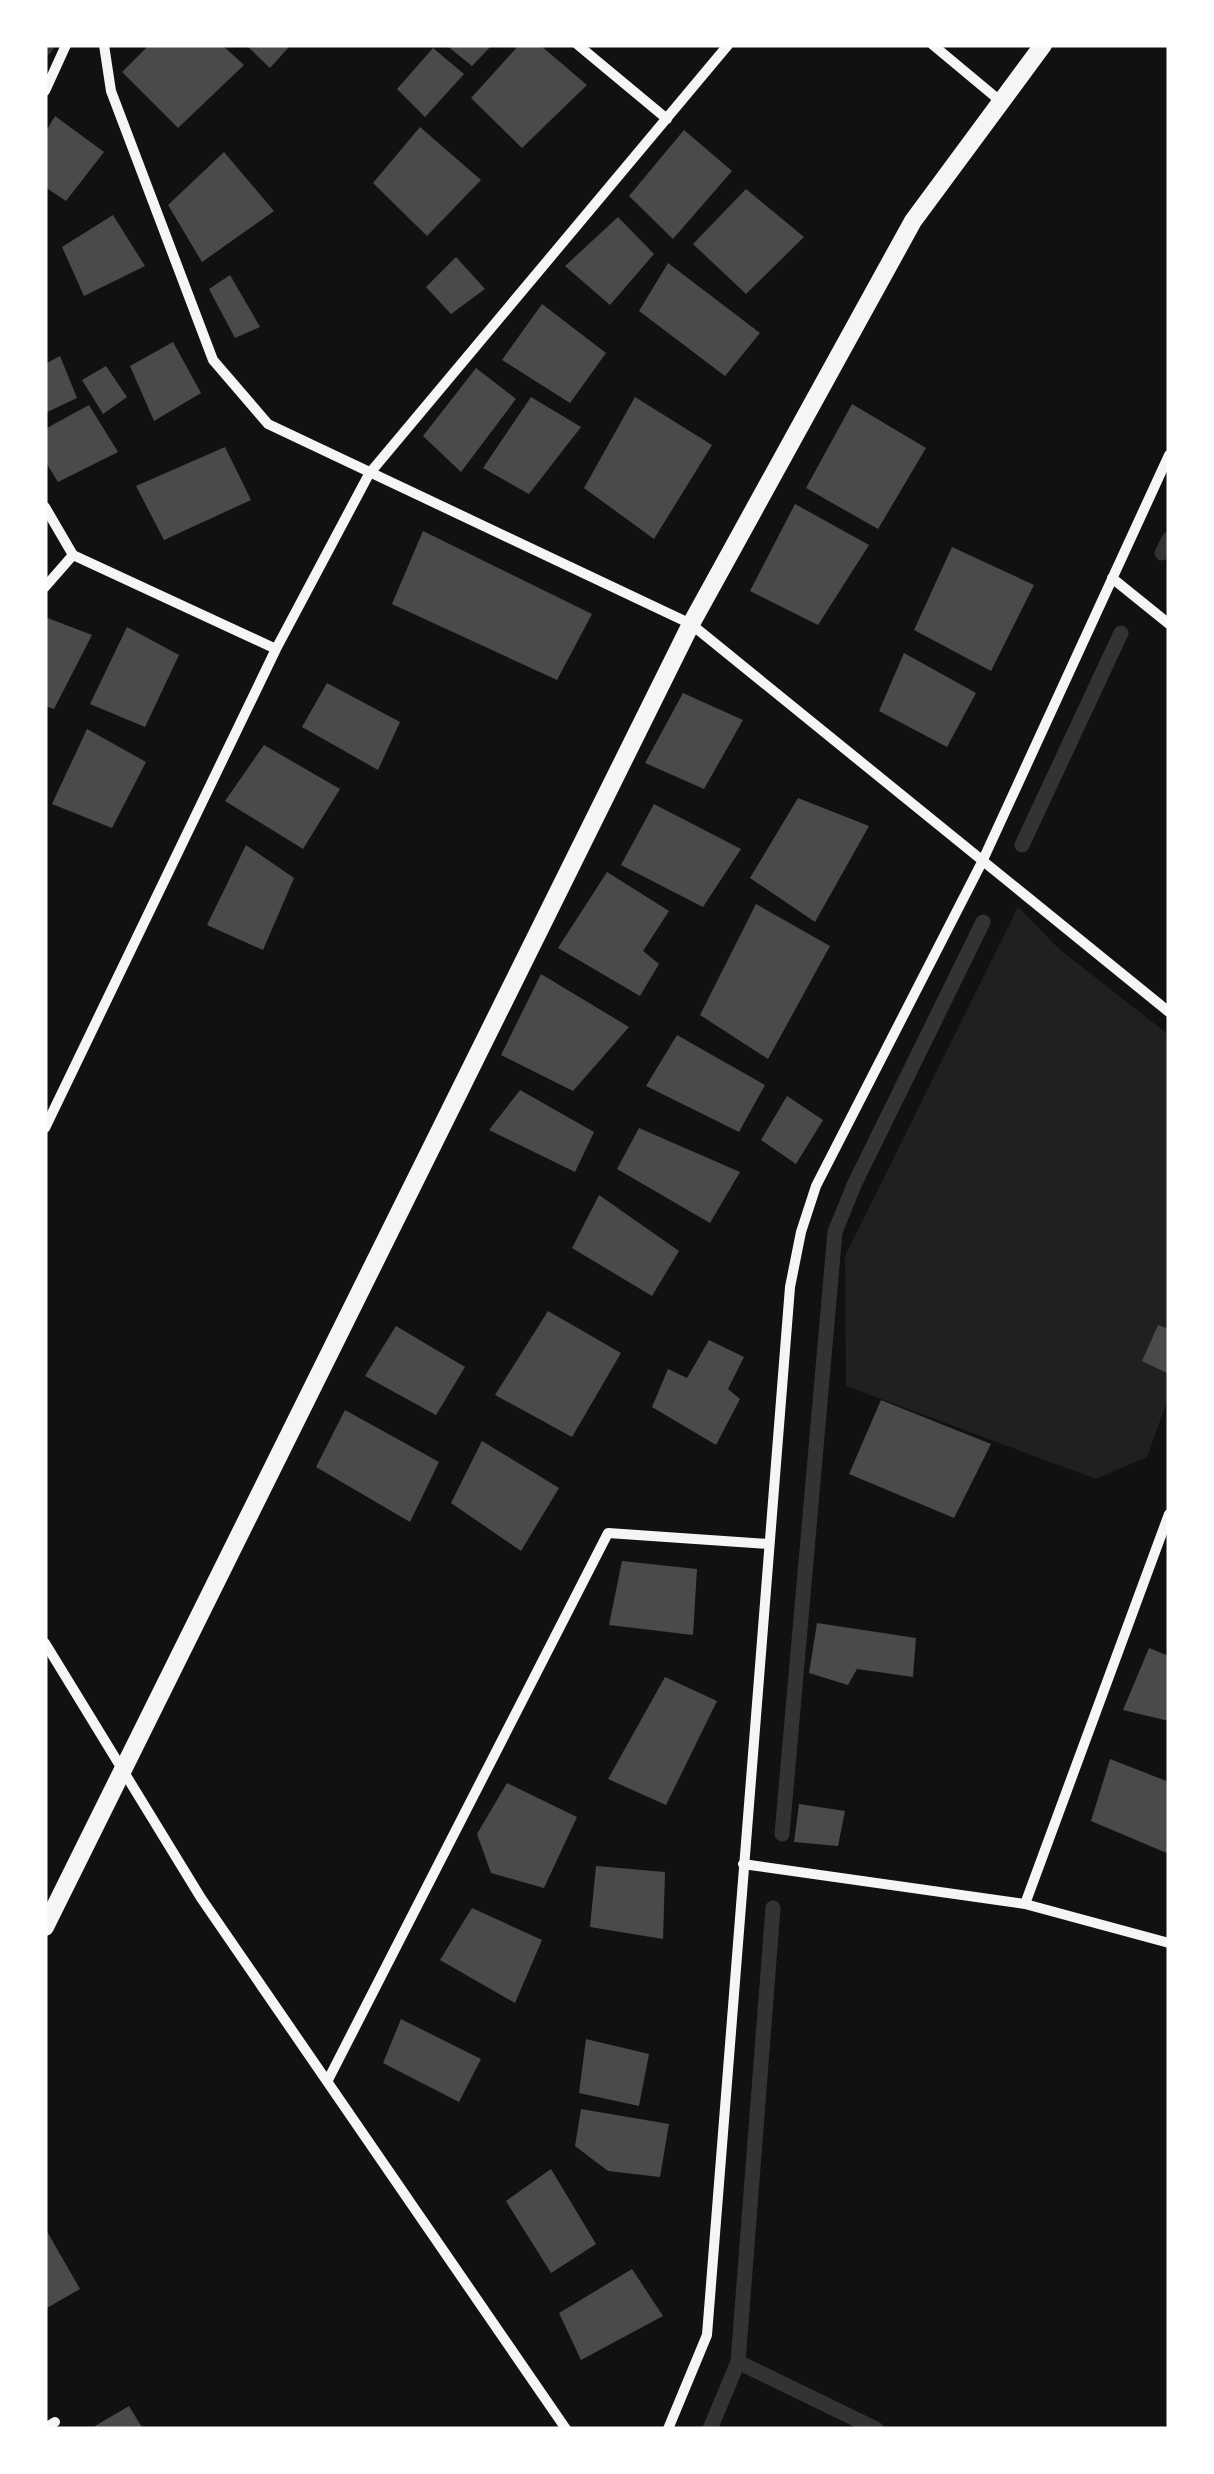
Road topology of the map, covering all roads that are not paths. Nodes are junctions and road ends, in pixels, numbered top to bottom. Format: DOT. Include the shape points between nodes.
graph roads {
  1 [pos="66,45"];
  2 [pos="104,45"];
  3 [pos="578,45"];
  4 [pos="728,45"];
  5 [pos="933,45"];
  6 [pos="1043,45"];
  7 [pos="45,91"];
  8 [pos="999,100"];
  9 [pos="667,119"];
  10 [pos="1169,455"];
  11 [pos="369,474"];
  12 [pos="45,507"];
  13 [pos="73,555"];
  14 [pos="1112,578"];
  15 [pos="45,587"];
  16 [pos="691,624"];
  17 [pos="1169,624"];
  18 [pos="276,649"];
  19 [pos="982,862"];
  20 [pos="1169,1012"];
  21 [pos="45,1128"];
  22 [pos="1169,1514"];
  23 [pos="769,1544"];
  24 [pos="45,1644"];
  25 [pos="124,1771"];
  26 [pos="743,1864"];
  27 [pos="1025,1904"];
  28 [pos="45,1927"];
  29 [pos="1169,1943"];
  30 [pos="328,2080"];
  31 [pos="566,2429"];
  32 [pos="668,2429"];
  1 -- 7 [label="street"];
  2 -- 11 [label="street" via="111,91 213,360 268,424"];
  3 -- 9 [label="street"];
  4 -- 9 [label="street"];
  5 -- 8 [label="street"];
  6 -- 8 [label="street"];
  8 -- 16 [label="street" via="913,221"];
  9 -- 11 [label="street"];
  10 -- 14 [label="street"];
  11 -- 16 [label="street"];
  11 -- 18 [label="street"];
  12 -- 13 [label="street"];
  13 -- 15 [label="street"];
  13 -- 18 [label="street"];
  14 -- 17 [label="street"];
  14 -- 19 [label="street"];
  16 -- 19 [label="street"];
  16 -- 25 [label="street"];
  18 -- 21 [label="street"];
  19 -- 20 [label="street"];
  19 -- 23 [label="street" via="816,1186 800,1232"];
  22 -- 27 [label="street"];
  23 -- 26 [label="street"];
  23 -- 30 [label="street" via="608,1533"];
  24 -- 25 [label="street"];
  25 -- 28 [label="street"];
  25 -- 30 [label="street" via="201,1898"];
  26 -- 27 [label="street"];
  26 -- 32 [label="street" via="707,2336"];
  27 -- 29 [label="street"];
  30 -- 31 [label="street"];
}
